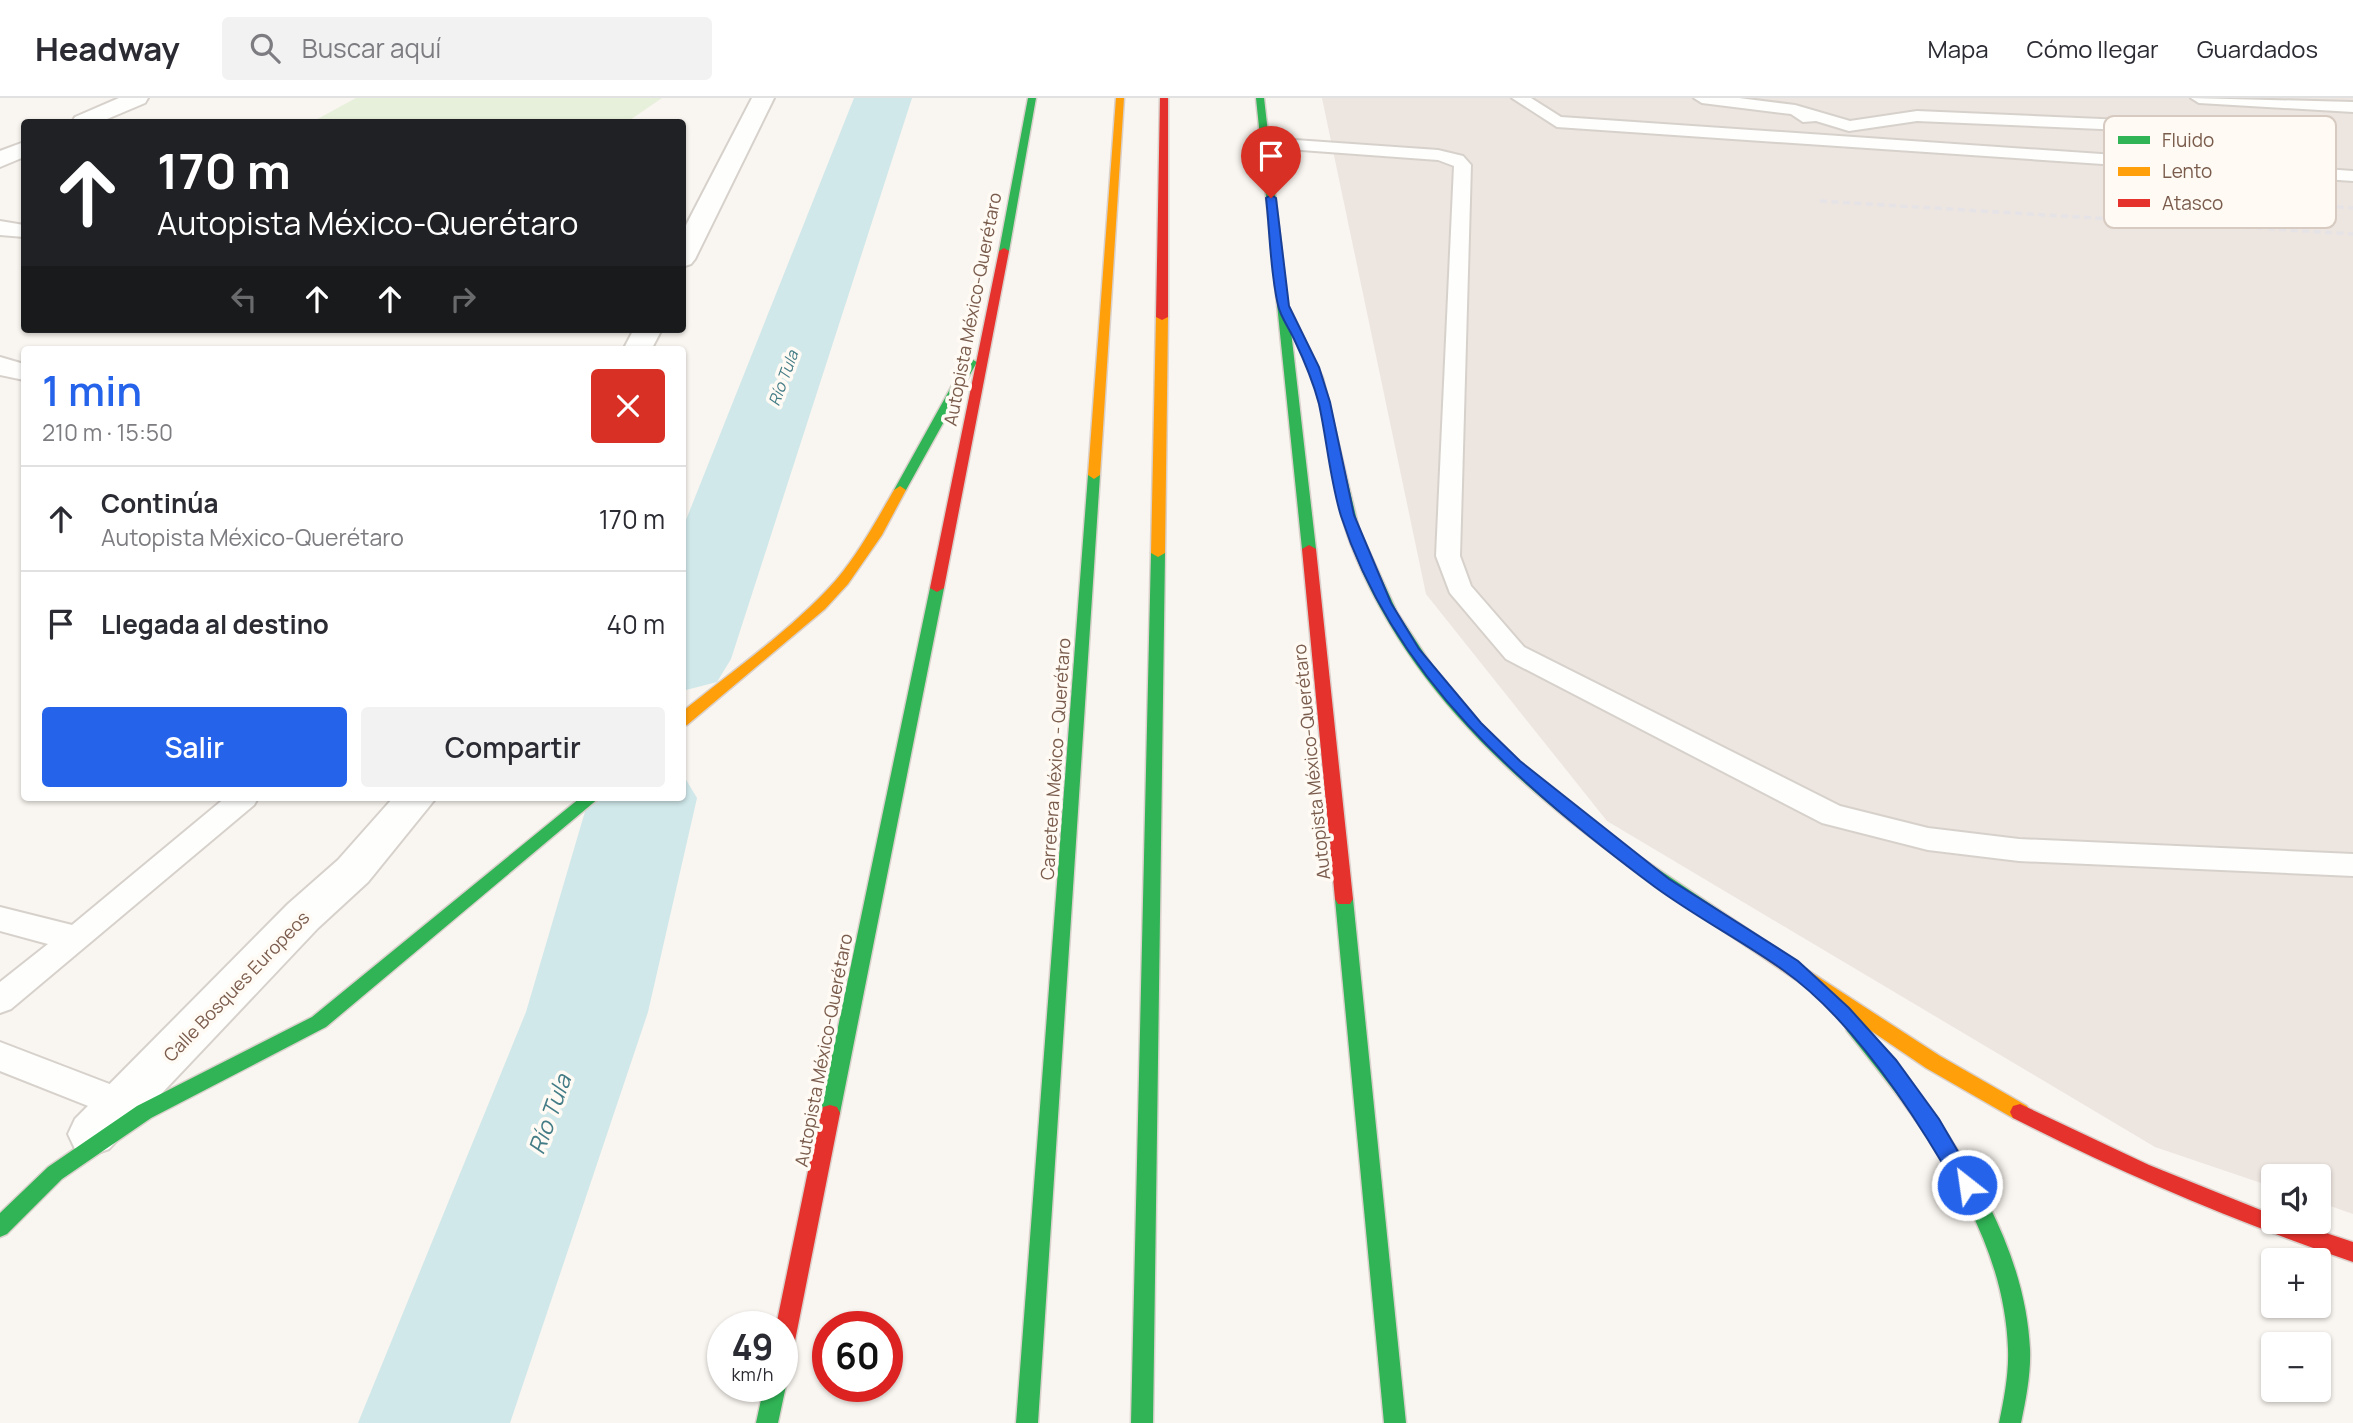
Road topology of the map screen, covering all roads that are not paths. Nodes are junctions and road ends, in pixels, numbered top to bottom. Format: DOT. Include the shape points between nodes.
graph roads {
  1 [pos="137,98"];
  2 [pos="763,98"];
  3 [pos="1032,98"];
  4 [pos="1120,98"];
  5 [pos="1164,98"];
  6 [pos="1260,98"];
  7 [pos="1520,98"];
  8 [pos="1702,98"];
  9 [pos="2199,98"];
  10 [pos="2353,107"];
  11 [pos="1795,110"];
  12 [pos="90,119"];
  13 [pos="2104,124"];
  14 [pos="1844,141"];
  15 [pos="1265,143"];
  16 [pos="21,150"];
  17 [pos="2104,158"];
  18 [pos="0,160"];
  19 [pos="686,251"];
  20 [pos="1283,306"];
  21 [pos="989,328"];
  22 [pos="0,366"];
  23 [pos="21,371"];
  24 [pos="686,718"];
  25 [pos="240,801"];
  26 [pos="413,801"];
  27 [pos="587,801"];
  28 [pos="2353,865"];
  29 [pos="0,919"];
  30 [pos="77,939"];
  31 [pos="1792,967"];
  32 [pos="0,1000"];
  33 [pos="0,1056"];
  34 [pos="121,1104"];
  35 [pos="55,1173"];
  36 [pos="0,1227"];
  37 [pos="2353,1252"];
  38 [pos="790,1311"];
  39 [pos="772,1402"];
  40 [pos="767,1423"];
  41 [pos="1027,1423"];
  42 [pos="1142,1423"];
  43 [pos="1395,1423"];
  44 [pos="2010,1423"];
  1 -- 12 [label="street"];
  2 -- 19 [label="street"];
  3 -- 21 [label="main road, Autopista México-Querétaro"];
  4 -- 41 [label="main road, Carretera México - Querétaro"];
  5 -- 42 [label="main road"];
  6 -- 15 [label="main road, Autopista México-Querétaro"];
  7 -- 14 [label="lane" via="1557,122"];
  8 -- 11 [label="lane"];
  9 -- 10 [label="lane"];
  11 -- 13 [label="lane" via="1849,126 1917,116"];
  11 -- 14 [label="lane"];
  14 -- 17 [label="lane"];
  15 -- 20 [label="main road, Autopista México-Querétaro"];
  15 -- 28 [label="lane" via="1438,155 1464,166 1448,556 1460,588 1515,653 1832,815 1928,839 2019,850"];
  16 -- 18 [label="street"];
  20 -- 31 [label="main road" via="1300,335 1321,390 1338,476 1363,556 1384,603 1442,689 1514,765 1583,824 1663,884"];
  20 -- 43 [label="main road, Autopista México-Querétaro"];
  21 -- 24 [label="main road" via="861,558 820,606"];
  21 -- 38 [label="main road, Autopista México-Querétaro"];
  22 -- 23 [label="street"];
  25 -- 30 [label="lane"];
  26 -- 34 [label="street, Calle Bosques Europeos" via="353,871 303,916"];
  27 -- 35 [label="main road" via="319,1021 144,1112"];
  29 -- 30 [label="lane"];
  30 -- 32 [label="lane"];
  31 -- 37 [label="main road" via="1954,1075 2049,1126 2222,1204"];
  31 -- 44 [label="main road" via="1843,1014 1889,1066 1932,1125 1967,1185 2011,1295 2018,1381"];
  33 -- 34 [label="lane"];
  34 -- 35 [label="street, Calle Bosques Europeos"];
  35 -- 36 [label="main road"];
  39 -- 40 [label="main road"];
}
